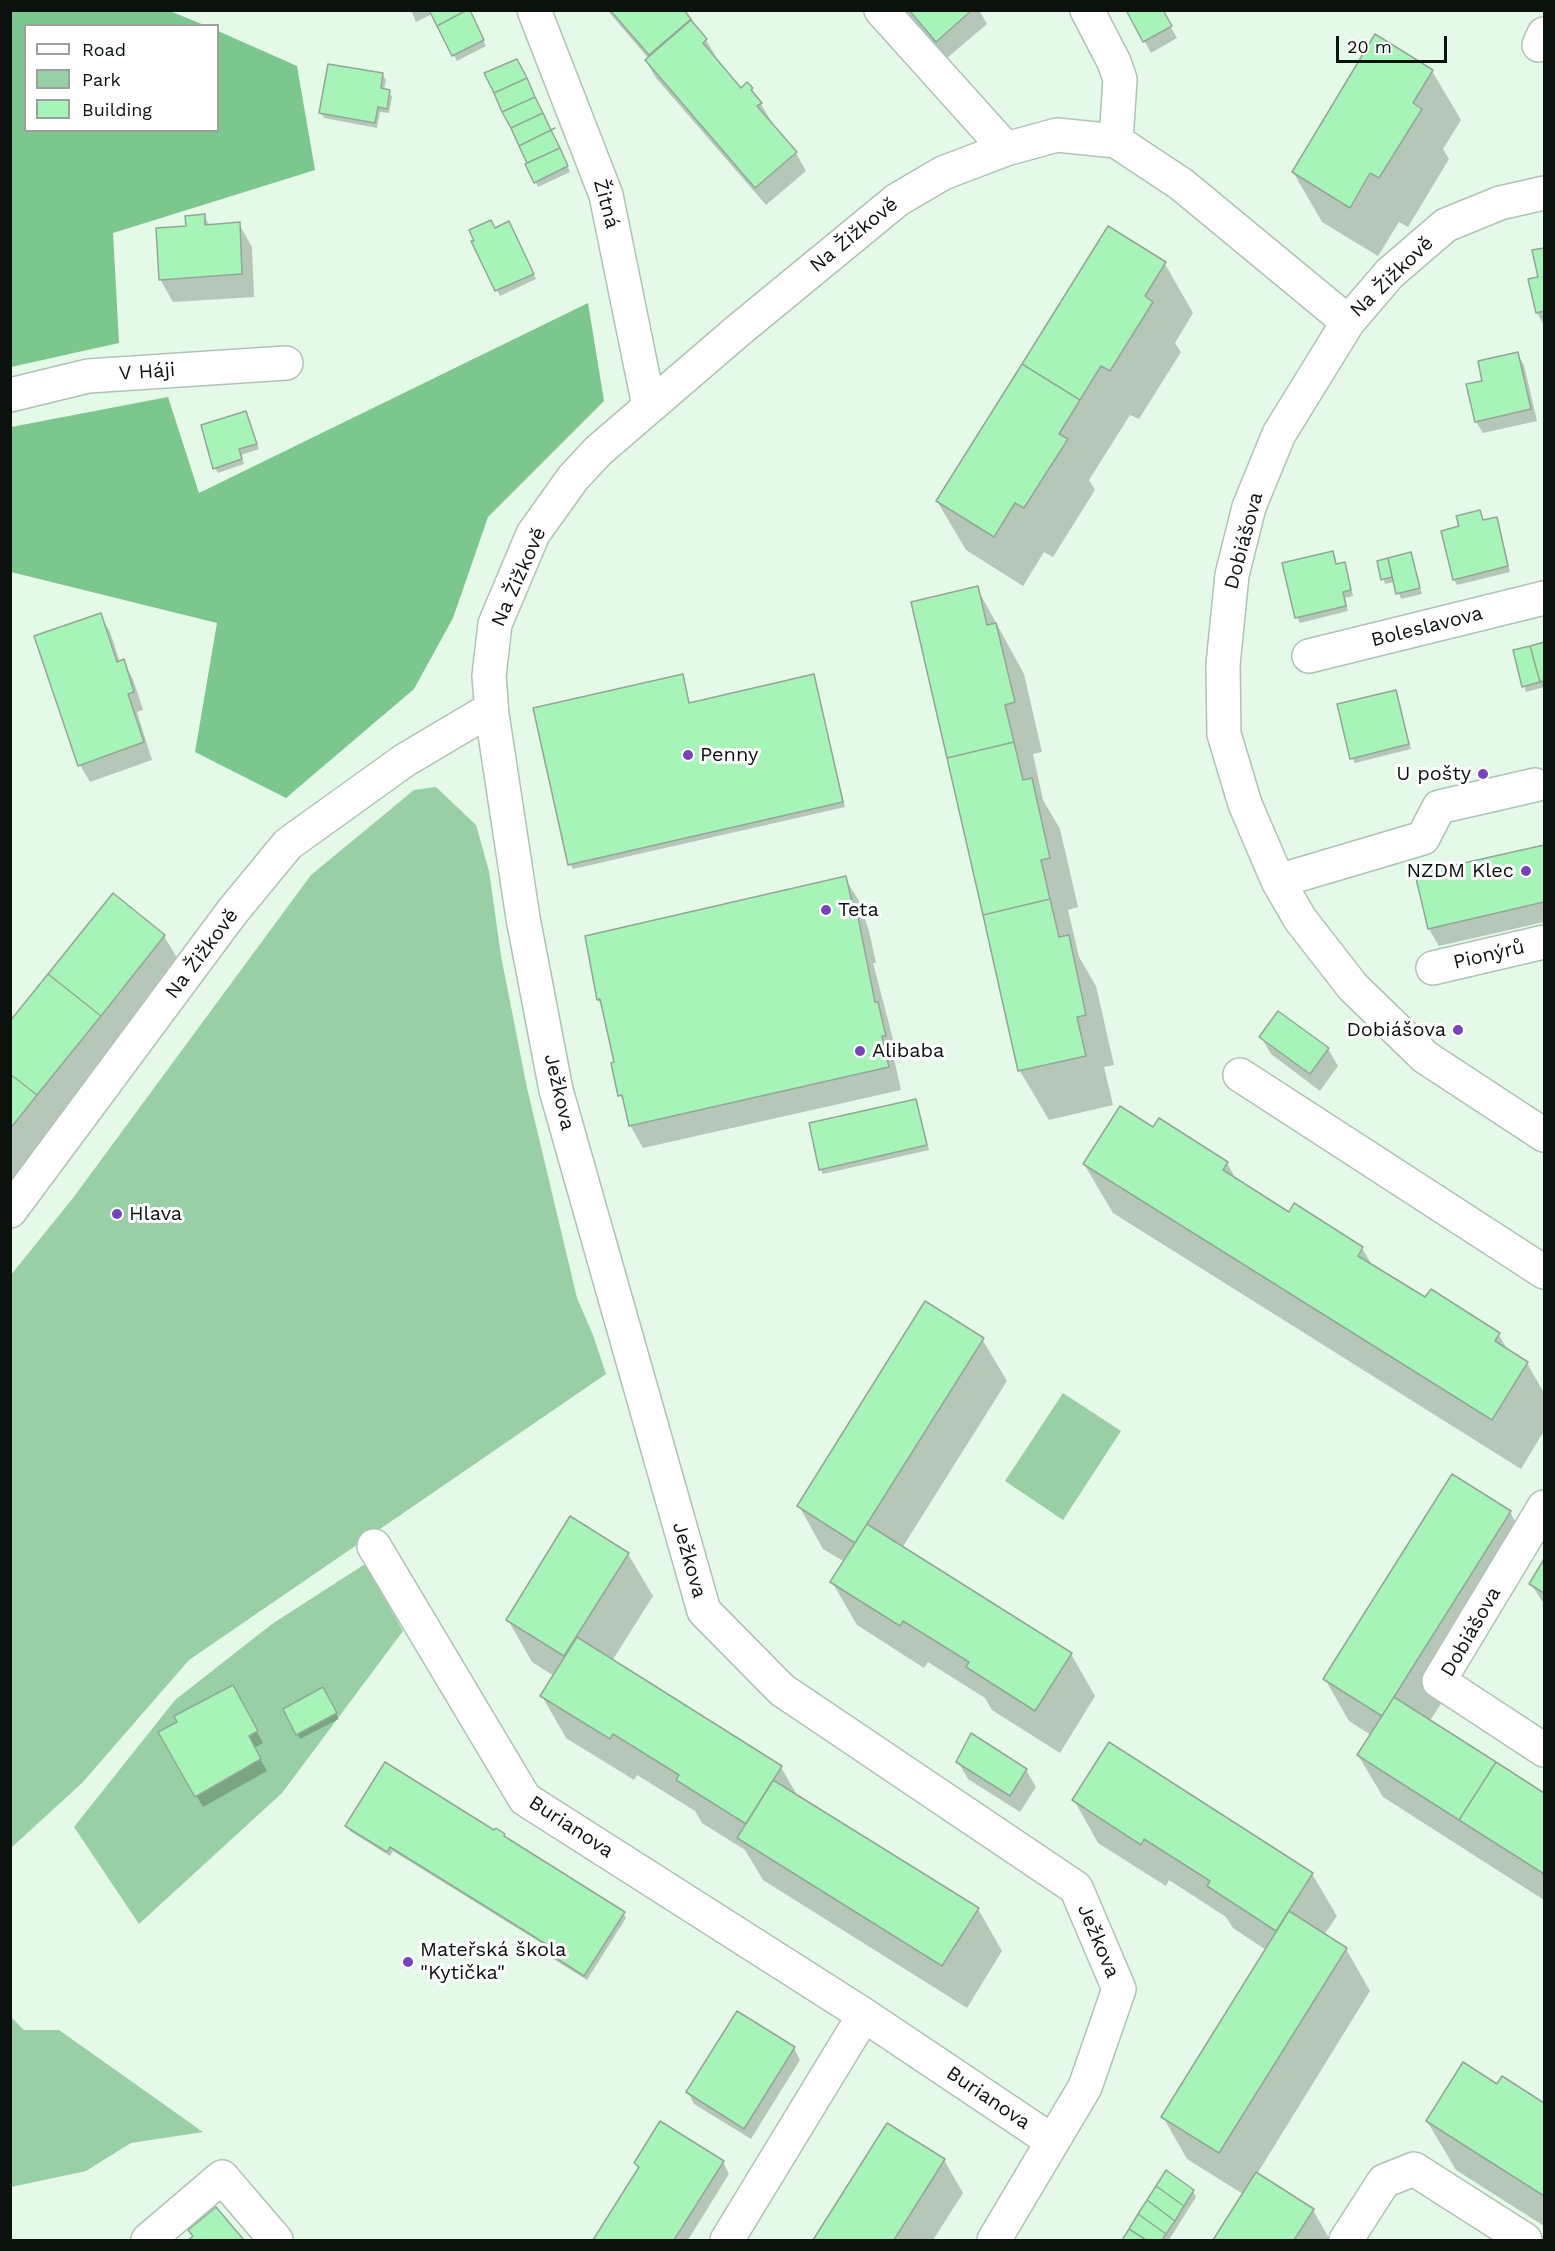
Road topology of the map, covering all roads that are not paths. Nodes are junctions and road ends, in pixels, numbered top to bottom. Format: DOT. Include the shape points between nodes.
graph roads {
  1 [pos="534,10"];
  2 [pos="881,10"];
  3 [pos="1087,10"];
  4 [pos="1116,141"];
  5 [pos="1006,149"];
  6 [pos="1545,193"];
  7 [pos="1348,322"];
  8 [pos="286,363"];
  9 [pos="10,395"];
  10 [pos="649,406"];
  11 [pos="1545,598"];
  12 [pos="1309,656"];
  13 [pos="491,709"];
  14 [pos="1535,784"];
  15 [pos="1278,881"];
  16 [pos="1545,942"];
  17 [pos="1433,968"];
  18 [pos="1240,1075"];
  19 [pos="1545,1135"];
  20 [pos="10,1211"];
  21 [pos="1545,1272"];
  22 [pos="1545,1507"];
  23 [pos="374,1546"];
  24 [pos="1545,1750"];
  25 [pos="864,2015"];
  26 [pos="1052,2141"];
  27 [pos="148,2241"];
  28 [pos="276,2241"];
  29 [pos="727,2241"];
  30 [pos="994,2241"];
  31 [pos="1346,2241"];
  32 [pos="1525,2241"];
  1 -- 10 [label="street, Žitná" via="606,195"];
  2 -- 5 [label="street"];
  3 -- 4 [label="street" via="1120,79"];
  4 -- 5 [label="street, Na Žižkově" via="1057,135"];
  4 -- 7 [label="street, Na Žižkově" via="1181,184"];
  5 -- 10 [label="street, Na Žižkově" via="942,173 897,200"];
  6 -- 7 [label="street, Na Žižkově" via="1500,204 1446,225 1390,273"];
  7 -- 15 [label="street, Dobiášova" via="1279,434 1250,507 1232,575 1223,665 1224,734 1245,804"];
  8 -- 9 [label="street, V Háji" via="88,376"];
  10 -- 13 [label="street, Na Žižkově" via="573,478 533,534 495,624 489,676"];
  11 -- 12 [label="street, Boleslavova"];
  13 -- 20 [label="street, Na Žižkově" via="405,760 288,844 232,912"];
  13 -- 26 [label="street, Ježkova" via="523,918 556,1090 704,1611 782,1690 1077,1888 1119,1989 1085,2087"];
  14 -- 15 [label="street" via="1439,807 1423,838"];
  15 -- 19 [label="street, Dobiášova" via="1300,919 1353,987 1425,1057"];
  16 -- 17 [label="street, Pionýrů"];
  18 -- 21 [label="street"];
  22 -- 24 [label="street, Dobiášova" via="1439,1682"];
  23 -- 25 [label="street, Burianova" via="525,1799"];
  25 -- 26 [label="street, Burianova"];
  25 -- 29 [label="street"];
  26 -- 30 [label="street, Ježkova"];
  27 -- 28 [label="street" via="222,2177"];
  31 -- 32 [label="street" via="1384,2181 1414,2169"];
}
